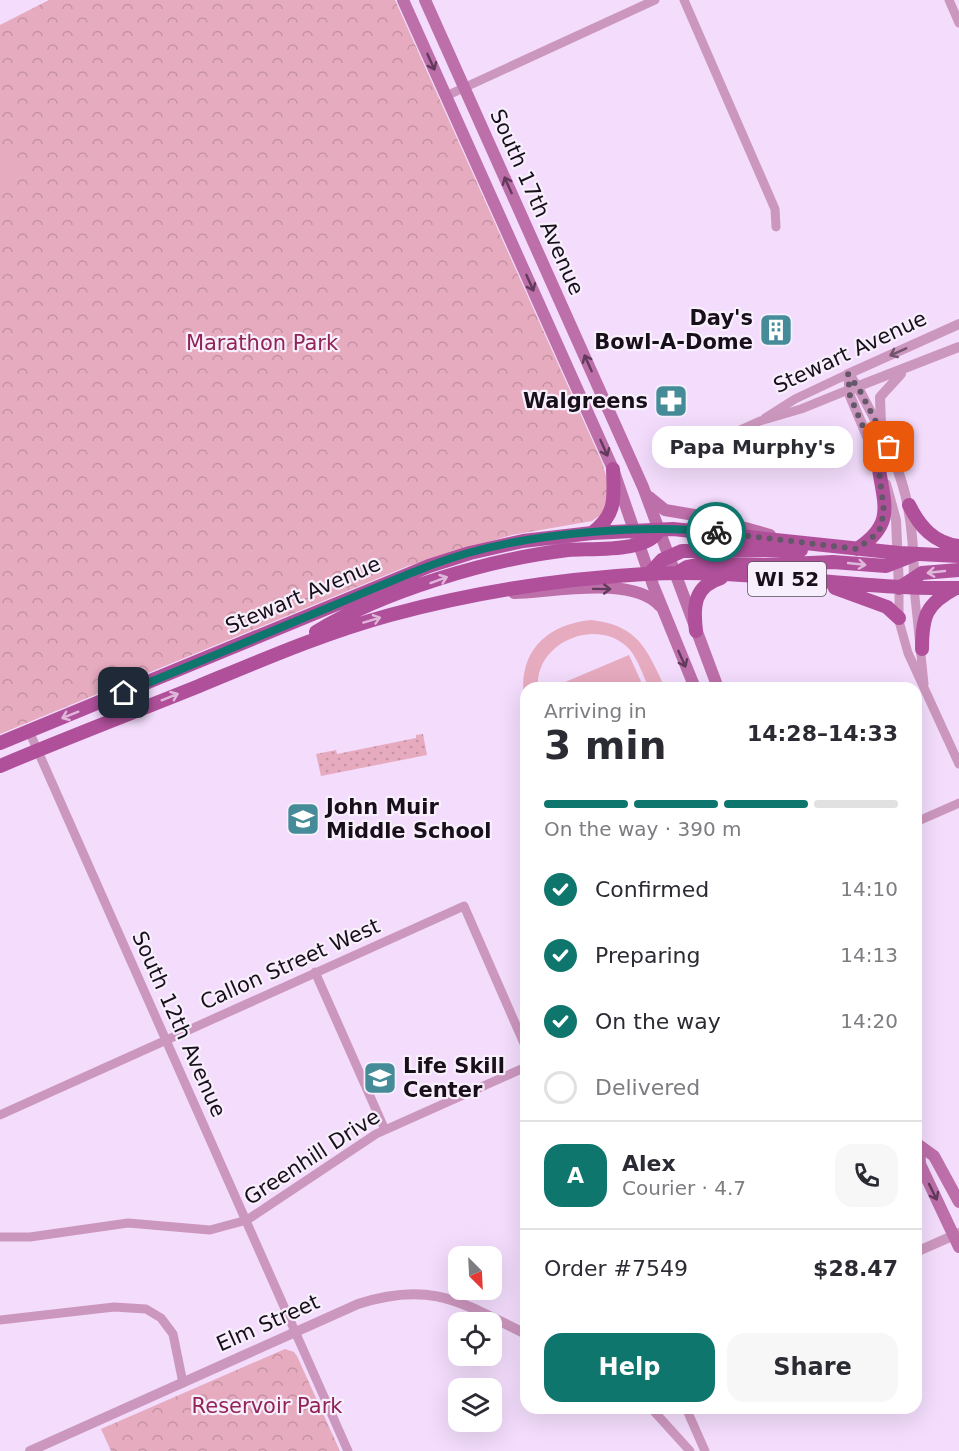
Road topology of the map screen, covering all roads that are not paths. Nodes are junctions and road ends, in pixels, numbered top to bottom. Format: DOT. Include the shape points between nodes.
graph roads {
  1 [pos="403,0"];
  2 [pos="425,0"];
  3 [pos="655,0"];
  4 [pos="684,0"];
  5 [pos="949,0"];
  6 [pos="959,23"];
  7 [pos="464,88"];
  8 [pos="446,96"];
  9 [pos="776,227"];
  10 [pos="959,324"];
  11 [pos="959,347"];
  12 [pos="906,370"];
  13 [pos="848,374"];
  14 [pos="853,388"];
  15 [pos="760,421"];
  16 [pos="882,431"];
  17 [pos="669,462"];
  18 [pos="878,462"];
  19 [pos="614,469"];
  20 [pos="643,487"];
  21 [pos="909,505"];
  22 [pos="659,530"];
  23 [pos="592,533"];
  24 [pos="637,538"];
  25 [pos="789,542"];
  26 [pos="825,546"];
  27 [pos="959,546"];
  28 [pos="857,549"];
  29 [pos="914,555"];
  30 [pos="959,555"];
  31 [pos="669,556"];
  32 [pos="900,558"];
  33 [pos="959,570"];
  34 [pos="649,574"];
  35 [pos="675,574"];
  36 [pos="726,576"];
  37 [pos="810,579"];
  38 [pos="914,582"];
  39 [pos="899,588"];
  40 [pos="958,588"];
  41 [pos="480,593"];
  42 [pos="662,609"];
  43 [pos="899,618"];
  44 [pos="696,630"];
  45 [pos="291,648"];
  46 [pos="922,649"];
  47 [pos="692,682"];
  48 [pos="716,682"];
  49 [pos="924,684"];
  50 [pos="29,731"];
  51 [pos="0,743"];
  52 [pos="38,750"];
  53 [pos="959,764"];
  54 [pos="0,766"];
  55 [pos="959,803"];
  56 [pos="922,819"];
  57 [pos="315,972"];
  58 [pos="520,1034"];
  59 [pos="166,1039"];
  60 [pos="520,1070"];
  61 [pos="0,1115"];
  62 [pos="385,1130"];
  63 [pos="922,1148"];
  64 [pos="922,1168"];
  65 [pos="959,1202"];
  66 [pos="247,1220"];
  67 [pos="0,1237"];
  68 [pos="957,1238"];
  69 [pos="922,1250"];
  70 [pos="0,1320"];
  71 [pos="520,1331"];
  72 [pos="296,1332"];
  73 [pos="183,1383"];
  74 [pos="656,1414"];
  75 [pos="689,1414"];
  76 [pos="37,1450"];
  77 [pos="348,1451"];
  78 [pos="690,1451"];
  79 [pos="705,1451"];
  1 -- 8 [label="main road, South 17th Avenue, one-way"];
  2 -- 7 [label="main road, South 17th Avenue"];
  3 -- 7 [label="street"];
  4 -- 9 [label="street" via="775,210"];
  5 -- 6 [label="street"];
  7 -- 8 [label="street"];
  20 -- 7 [label="main road, South 17th Avenue, one-way"];
  8 -- 19 [label="main road, South 17th Avenue, one-way"];
  10 -- 13 [label="street, Stewart Avenue, one-way"];
  11 -- 12 [label="street, Stewart Avenue"];
  12 -- 14 [label="street, Stewart Avenue"];
  12 -- 16 [label="street" via="880,397"];
  13 -- 14 [label="street"];
  13 -- 15 [label="street, Stewart Avenue"];
  14 -- 15 [label="street, Stewart Avenue"];
  14 -- 16 [label="street"];
  14 -- 18 [label="street"];
  15 -- 17 [label="street, Stewart Avenue"];
  16 -- 21 [label="street"];
  18 -- 28 [label="main road" via="884,521 875,536"];
  18 -- 32 [label="street" via="894,513"];
  19 -- 23 [label="main road" via="611,511"];
  19 -- 24 [label="main road, South 17th Avenue"];
  20 -- 22 [label="main road, South 17th Avenue"];
  20 -- 25 [label="main road" via="654,503 665,510 714,519"];
  21 -- 27 [label="main road" via="929,534"];
  21 -- 29 [label="street"];
  22 -- 24 [label="main road, WI 52"];
  22 -- 25 [label="main road, WI 52" via="695,530"];
  22 -- 31 [label="main road, South 17th Avenue"];
  23 -- 24 [label="main road, Stewart Avenue / WI 52"];
  23 -- 50 [label="main road, Stewart Avenue / WI 52, one-way" via="523,541 429,566"];
  24 -- 34 [label="main road, South 17th Avenue"];
  45 -- 24 [label="main road, one-way" via="350,614 488,565"];
  25 -- 26 [label="main road, WI 52"];
  26 -- 28 [label="main road, WI 52"];
  26 -- 31 [label="main road" via="772,551 685,550"];
  28 -- 32 [label="main road, WI 52"];
  29 -- 30 [label="main road, WI 52"];
  29 -- 32 [label="main road, WI 52"];
  29 -- 38 [label="street"];
  31 -- 34 [label="main road"];
  31 -- 35 [label="main road, South 17th Avenue"];
  35 -- 32 [label="main road, one-way" via="701,564 840,562 886,566"];
  32 -- 39 [label="street"];
  33 -- 38 [label="main road, one-way"];
  34 -- 35 [label="main road, WI 52"];
  34 -- 41 [label="main road, Stewart Avenue / WI 52" via="577,579"];
  34 -- 42 [label="main road, South 17th Avenue"];
  35 -- 36 [label="main road, WI 52"];
  35 -- 44 [label="main road, South 17th Avenue"];
  36 -- 37 [label="main road, WI 52"];
  36 -- 44 [label="main road" via="706,583 699,592 694,606"];
  37 -- 39 [label="main road, WI 52"];
  37 -- 43 [label="main road" via="878,603"];
  38 -- 39 [label="main road, WI 52"];
  38 -- 40 [label="main road, WI 52"];
  38 -- 46 [label="street"];
  39 -- 43 [label="street"];
  40 -- 46 [label="main road" via="929,608"];
  41 -- 42 [label="main road, one-way" via="620,590 646,595"];
  45 -- 41 [label="main road, Stewart Avenue / WI 52, one-way" via="388,615"];
  42 -- 47 [label="main road, South 17th Avenue, one-way"];
  43 -- 49 [label="street" via="909,656"];
  44 -- 48 [label="main road, South 17th Avenue"];
  52 -- 45 [label="main road, Stewart Avenue / WI 52, one-way"];
  46 -- 49 [label="street"];
  49 -- 53 [label="street"];
  50 -- 51 [label="main road, Stewart Avenue / WI 52"];
  50 -- 52 [label="street, South 12th Avenue"];
  52 -- 54 [label="main road, Stewart Avenue / WI 52"];
  52 -- 59 [label="street, South 12th Avenue"];
  55 -- 56 [label="street"];
  57 -- 58 [label="street, Callon Street West" via="464,906"];
  57 -- 59 [label="street, Callon Street West"];
  57 -- 62 [label="street"];
  59 -- 61 [label="street, Callon Street West"];
  59 -- 66 [label="street, South 12th Avenue"];
  60 -- 62 [label="street, Greenhill Drive"];
  62 -- 66 [label="street, Greenhill Drive"];
  63 -- 65 [label="main road" via="934,1156"];
  64 -- 68 [label="main road, one-way"];
  66 -- 67 [label="street, Greenhill Drive" via="210,1230 128,1223 30,1237"];
  66 -- 72 [label="street, South 12th Avenue"];
  68 -- 69 [label="street"];
  70 -- 73 [label="street" via="114,1307 147,1309 161,1318 172,1334"];
  71 -- 72 [label="street, Elm Street" via="471,1307 422,1293 396,1293"];
  72 -- 73 [label="street, Elm Street"];
  72 -- 77 [label="street, South 12th Avenue"];
  73 -- 76 [label="street, Elm Street"];
  74 -- 78 [label="street"];
  75 -- 79 [label="street"];
}
